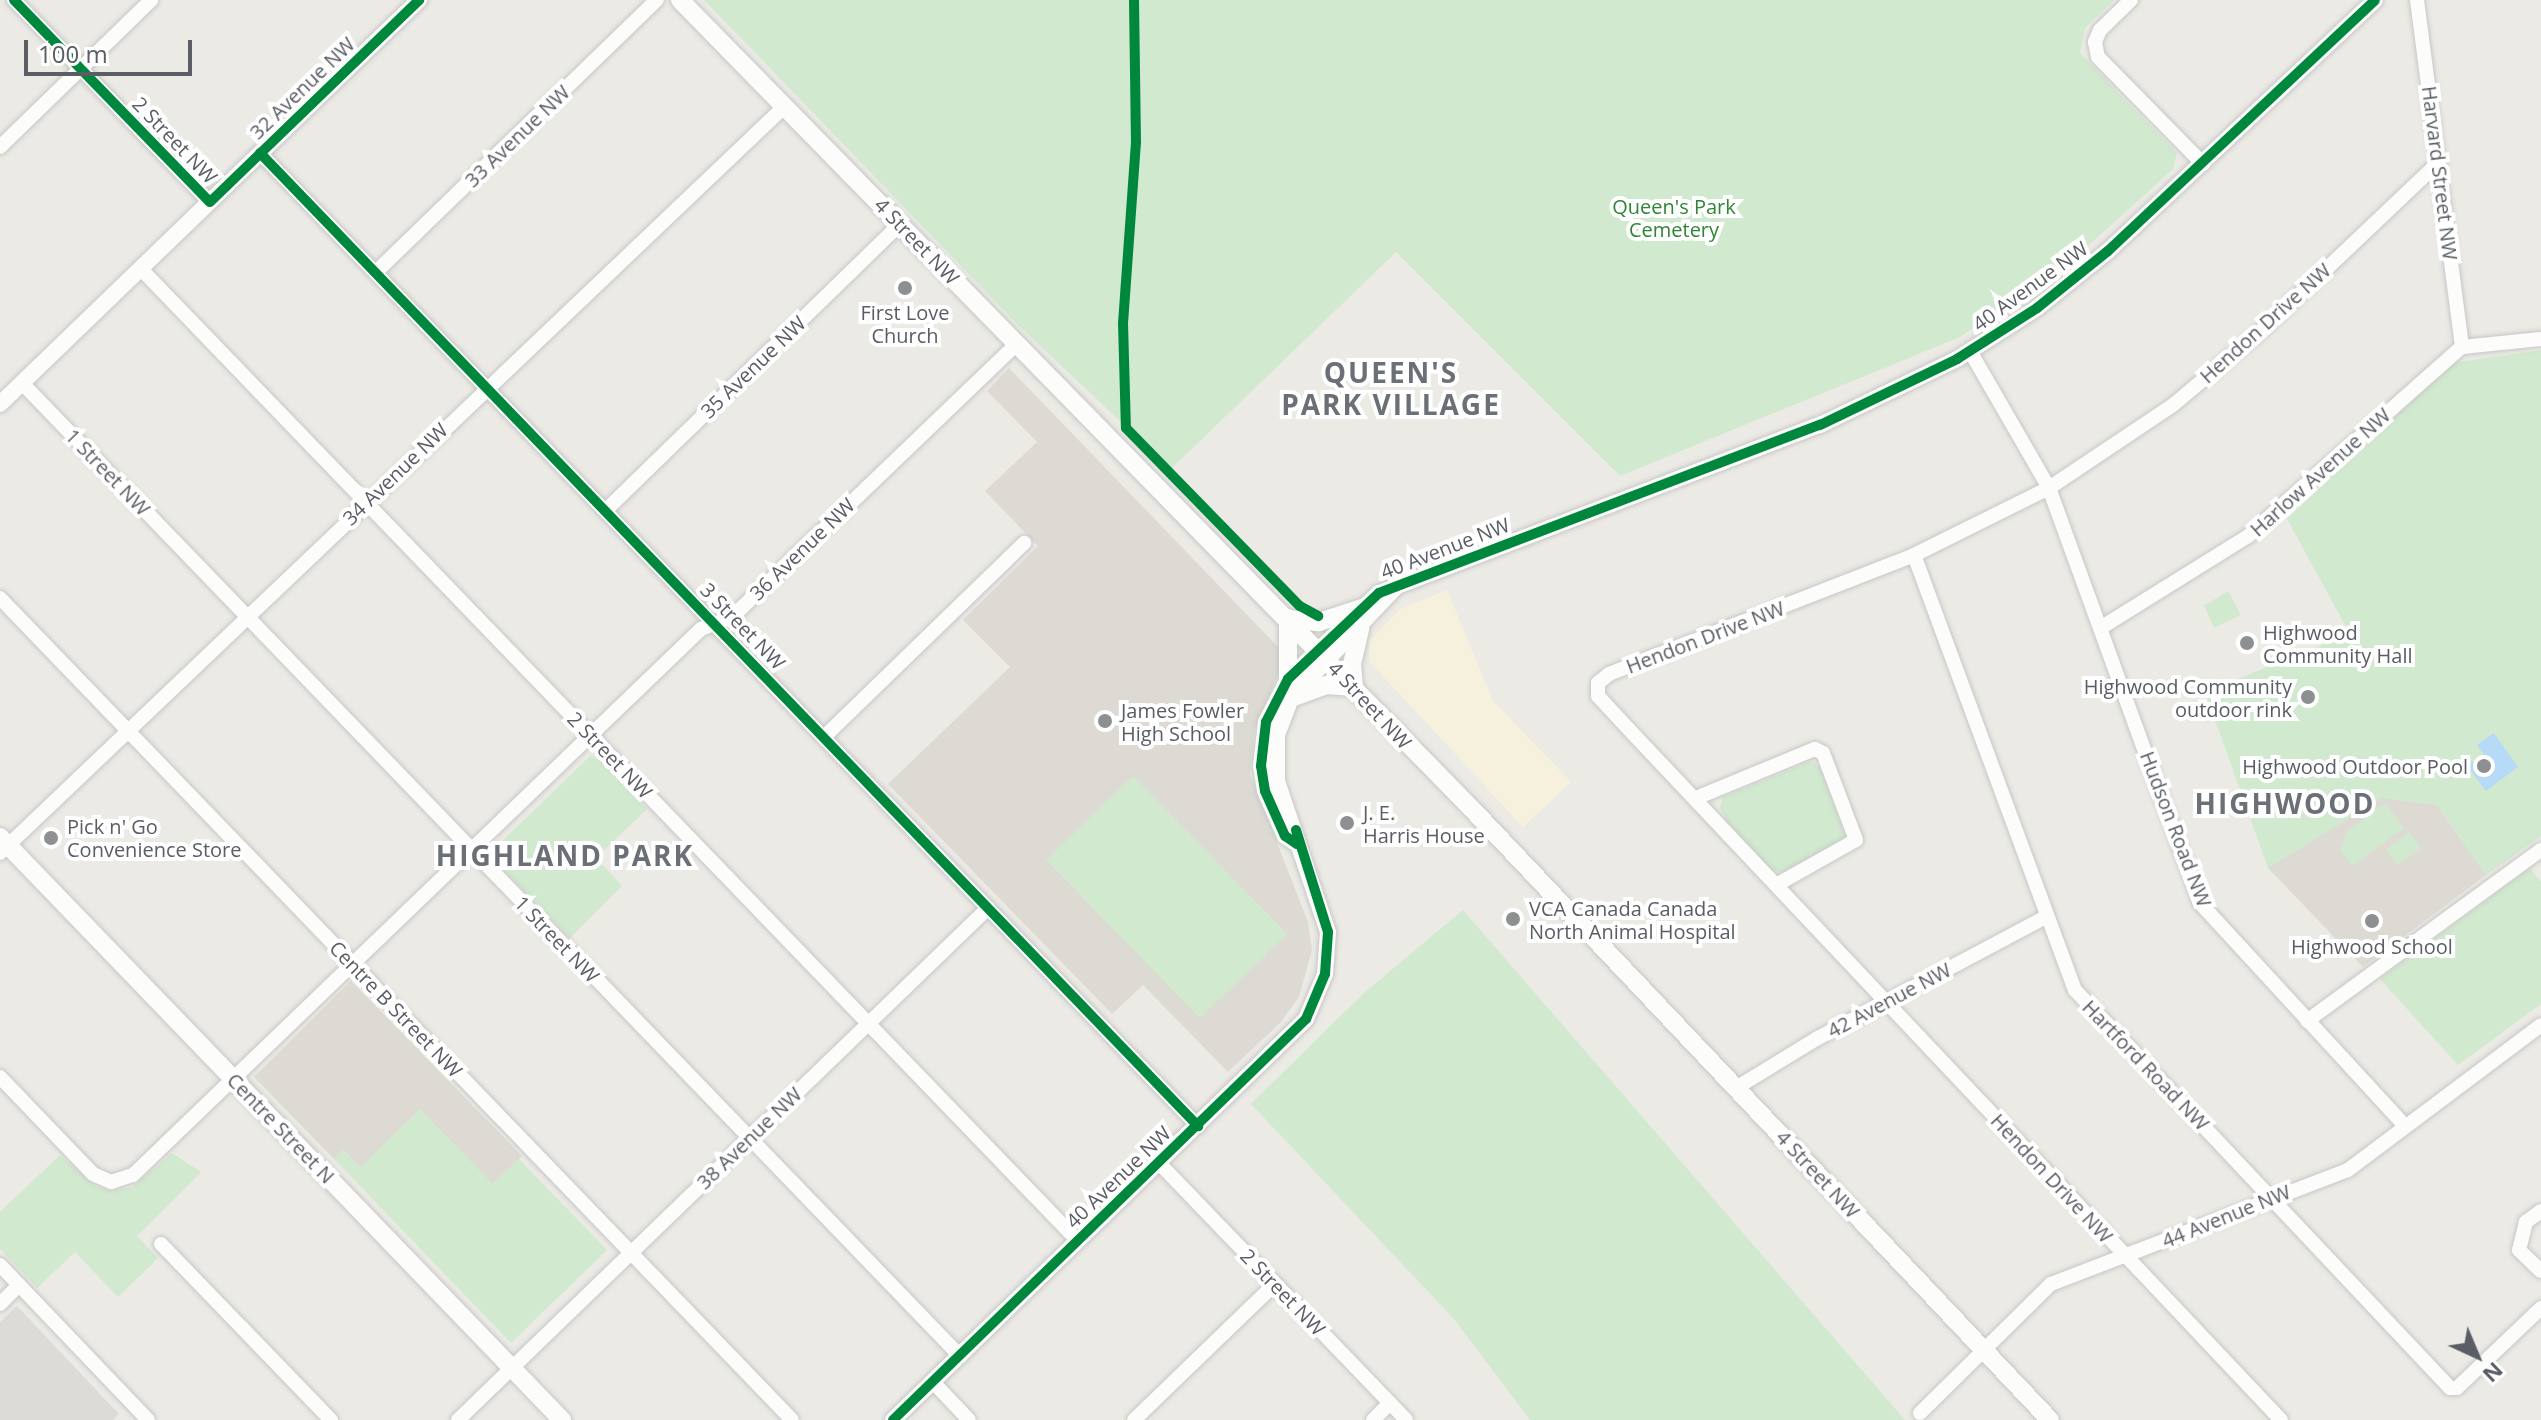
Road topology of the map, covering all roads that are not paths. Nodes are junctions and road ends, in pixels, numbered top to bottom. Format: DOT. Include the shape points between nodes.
graph roads {
  1 [pos="14,0"];
  2 [pos="151,0"];
  3 [pos="419,0"];
  4 [pos="657,0"];
  5 [pos="680,0"];
  6 [pos="2131,0"];
  7 [pos="2375,0"];
  8 [pos="2417,0"];
  9 [pos="81,68"];
  10 [pos="785,106"];
  11 [pos="0,147"];
  12 [pos="260,153"];
  13 [pos="2439,162"];
  14 [pos="2203,164"];
  15 [pos="210,202"];
  16 [pos="900,224"];
  17 [pos="141,269"];
  18 [pos="376,272"];
  19 [pos="2541,339"];
  20 [pos="1018,343"];
  21 [pos="2462,347"];
  22 [pos="1970,351"];
  23 [pos="22,383"];
  24 [pos="488,389"];
  25 [pos="0,403"];
  26 [pos="2049,488"];
  27 [pos="366,501"];
  28 [pos="606,510"];
  29 [pos="1024,543"];
  30 [pos="1914,555"];
  31 [pos="1396,587"];
  32 [pos="0,598"];
  33 [pos="1362,608"];
  34 [pos="247,616"];
  35 [pos="1288,618"];
  36 [pos="715,623"];
  37 [pos="2102,627"];
  38 [pos="1360,628"];
  39 [pos="1323,654"];
  40 [pos="1288,679"];
  41 [pos="1354,687"];
  42 [pos="1291,698"];
  43 [pos="128,731"];
  44 [pos="591,736"];
  45 [pos="824,737"];
  46 [pos="1696,798"];
  47 [pos="1297,844"];
  48 [pos="3,845"];
  49 [pos="472,849"];
  50 [pos="2541,850"];
  51 [pos="1778,884"];
  52 [pos="988,908"];
  53 [pos="2046,917"];
  54 [pos="353,965"];
  55 [pos="1886,1002"];
  56 [pos="2307,1021"];
  57 [pos="867,1024"];
  58 [pos="2541,1025"];
  59 [pos="0,1077"];
  60 [pos="234,1079"];
  61 [pos="1736,1088"];
  62 [pos="2404,1125"];
  63 [pos="1198,1126"];
  64 [pos="749,1139"];
  65 [pos="1159,1163"];
  66 [pos="2272,1197"];
  67 [pos="2541,1211"];
  68 [pos="1078,1241"];
  69 [pos="161,1244"];
  70 [pos="629,1254"];
  71 [pos="2127,1256"];
  72 [pos="0,1265"];
  73 [pos="2541,1271"];
  74 [pos="1275,1284"];
  75 [pos="19,1285"];
  76 [pos="0,1304"];
  77 [pos="2541,1308"];
  78 [pos="1984,1350"];
  79 [pos="960,1356"];
  80 [pos="512,1368"];
  81 [pos="933,1382"];
  82 [pos="1390,1403"];
  83 [pos="1920,1413"];
  84 [pos="141,1418"];
  85 [pos="331,1420"];
  86 [pos="458,1420"];
  87 [pos="562,1420"];
  88 [pos="792,1420"];
  89 [pos="893,1420"];
  90 [pos="969,1420"];
  91 [pos="1134,1420"];
  92 [pos="1373,1420"];
  93 [pos="1406,1420"];
  94 [pos="2050,1420"];
  95 [pos="2281,1420"];
  1 -- 9 [label="street, 2 Street NW"];
  2 -- 9 [label="street"];
  3 -- 12 [label="street, 32 Avenue NW"];
  4 -- 18 [label="street, 33 Avenue NW"];
  5 -- 10 [label="main road, 4 Street NW"];
  6 -- 14 [label="street" via="2095,42 2098,57"];
  7 -- 14 [label="street, 40 Avenue NW"];
  8 -- 13 [label="street, Harvard Street NW"];
  9 -- 11 [label="street"];
  9 -- 15 [label="street, 2 Street NW"];
  10 -- 16 [label="main road, 4 Street NW"];
  10 -- 24 [label="street, 34 Avenue NW"];
  12 -- 15 [label="street, 32 Avenue NW"];
  12 -- 18 [label="street, 3 Street NW"];
  13 -- 21 [label="street, Harvard Street NW"];
  13 -- 26 [label="street, Hendon Drive NW" via="2262,330 2173,405"];
  14 -- 22 [label="street, 40 Avenue NW" via="2072,281"];
  15 -- 17 [label="street, 32 Avenue NW"];
  16 -- 20 [label="main road, 4 Street NW"];
  16 -- 28 [label="street, 35 Avenue NW"];
  17 -- 23 [label="street, 32 Avenue NW"];
  17 -- 27 [label="street, 2 Street NW"];
  18 -- 24 [label="street, 3 Street NW"];
  19 -- 21 [label="street"];
  20 -- 35 [label="main road, 4 Street NW"];
  20 -- 36 [label="street, 36 Avenue NW" via="732,617"];
  21 -- 37 [label="street, Harlow Avenue NW" via="2248,536"];
  22 -- 26 [label="street, Hudson Road NW"];
  22 -- 31 [label="street, 40 Avenue NW" via="1820,425"];
  23 -- 25 [label="street, 32 Avenue NW"];
  23 -- 34 [label="street, 1 Street NW"];
  24 -- 27 [label="street, 34 Avenue NW"];
  24 -- 28 [label="street, 3 Street NW"];
  26 -- 30 [label="street, Hendon Drive NW"];
  26 -- 37 [label="street, Hudson Road NW"];
  27 -- 34 [label="street, 34 Avenue NW"];
  27 -- 44 [label="street, 2 Street NW"];
  28 -- 36 [label="street, 3 Street NW"];
  29 -- 45 [label="street"];
  30 -- 46 [label="street, Hendon Drive NW" via="1609,674 1598,683 1598,696"];
  30 -- 53 [label="street, Hartford Road NW"];
  31 -- 33 [label="street, 40 Avenue NW"];
  31 -- 38 [label="street, 40 Avenue NW"];
  32 -- 43 [label="street, Centre B Street NW"];
  33 -- 35 [label="main road" via="1319,622"];
  33 -- 39 [label="street, 40 Avenue NW"];
  34 -- 43 [label="street, 34 Avenue NW"];
  34 -- 49 [label="street, 1 Street NW"];
  35 -- 39 [label="main road, 4 Street NW"];
  35 -- 40 [label="main road"];
  36 -- 44 [label="street, 36 Avenue NW" via="701,629"];
  36 -- 45 [label="street, 3 Street NW"];
  37 -- 56 [label="street, Hudson Road NW" via="2200,903"];
  38 -- 39 [label="street, 40 Avenue NW"];
  38 -- 41 [label="main road" via="1352,664"];
  39 -- 40 [label="street, 40 Avenue NW"];
  39 -- 41 [label="main road, 4 Street NW"];
  39 -- 42 [label="street, 40 Avenue NW"];
  40 -- 47 [label="street, 40 Avenue NW" via="1266,722 1261,766 1285,836"];
  41 -- 42 [label="main road" via="1326,685"];
  41 -- 61 [label="main road, 4 Street NW"];
  42 -- 47 [label="street, 40 Avenue NW" via="1277,735 1275,766"];
  43 -- 48 [label="street, 34 Avenue NW"];
  43 -- 54 [label="street, Centre B Street NW"];
  44 -- 49 [label="street, 36 Avenue NW"];
  44 -- 57 [label="street, 2 Street NW"];
  45 -- 52 [label="street, 3 Street NW"];
  46 -- 51 [label="street, Hendon Drive NW"];
  46 -- 51 [label="street" via="1815,749 1823,753 1856,840"];
  47 -- 63 [label="street, 40 Avenue NW" via="1327,921 1328,961 1320,991 1297,1030"];
  48 -- 60 [label="main road, Centre Street N"];
  49 -- 54 [label="street, 36 Avenue NW"];
  49 -- 64 [label="street, 1 Street NW"];
  50 -- 56 [label="street"];
  51 -- 55 [label="street, Hendon Drive NW"];
  52 -- 57 [label="street, 38 Avenue NW"];
  52 -- 63 [label="street, 3 Street NW"];
  53 -- 55 [label="street, 42 Avenue NW"];
  53 -- 66 [label="street, Hartford Road NW" via="2075,990"];
  54 -- 60 [label="street, 36 Avenue NW"];
  54 -- 70 [label="street, Centre B Street NW"];
  55 -- 61 [label="street, 42 Avenue NW"];
  55 -- 71 [label="street, Hendon Drive NW"];
  56 -- 62 [label="street, Hudson Road NW"];
  57 -- 64 [label="street, 38 Avenue NW"];
  57 -- 68 [label="street, 2 Street NW"];
  58 -- 62 [label="street, 44 Avenue NW"];
  59 -- 60 [label="street, 36 Avenue NW" via="93,1174 111,1182 133,1175"];
  60 -- 80 [label="main road, Centre Street N"];
  61 -- 78 [label="main road, 4 Street NW"];
  62 -- 66 [label="street, 44 Avenue NW" via="2348,1170"];
  63 -- 65 [label="street, 40 Avenue NW"];
  64 -- 70 [label="street, 38 Avenue NW"];
  64 -- 79 [label="street, 1 Street NW"];
  65 -- 68 [label="street, 40 Avenue NW"];
  65 -- 74 [label="street, 2 Street NW"];
  66 -- 71 [label="street, 44 Avenue NW"];
  66 -- 77 [label="street, Hartford Road NW" via="2450,1388 2457,1388"];
  67 -- 73 [label="street" via="2526,1222 2519,1250"];
  68 -- 79 [label="street, 40 Avenue NW"];
  69 -- 85 [label="street"];
  70 -- 80 [label="street, 38 Avenue NW"];
  70 -- 88 [label="street, Centre B Street NW"];
  71 -- 78 [label="street, 44 Avenue NW" via="2051,1284"];
  71 -- 95 [label="street, Hendon Drive NW"];
  72 -- 75 [label="street"];
  74 -- 82 [label="street, 2 Street NW"];
  74 -- 91 [label="street"];
  75 -- 76 [label="street"];
  75 -- 84 [label="street"];
  78 -- 83 [label="street, 44 Avenue NW"];
  78 -- 94 [label="main road, 4 Street NW"];
  79 -- 81 [label="street, 40 Avenue NW"];
  80 -- 86 [label="street, 38 Avenue NW"];
  80 -- 87 [label="main road, Centre Street N"];
  81 -- 89 [label="street, 40 Avenue NW"];
  81 -- 90 [label="street"];
  82 -- 92 [label="street"];
  82 -- 93 [label="street, 2 Street NW"];
}
